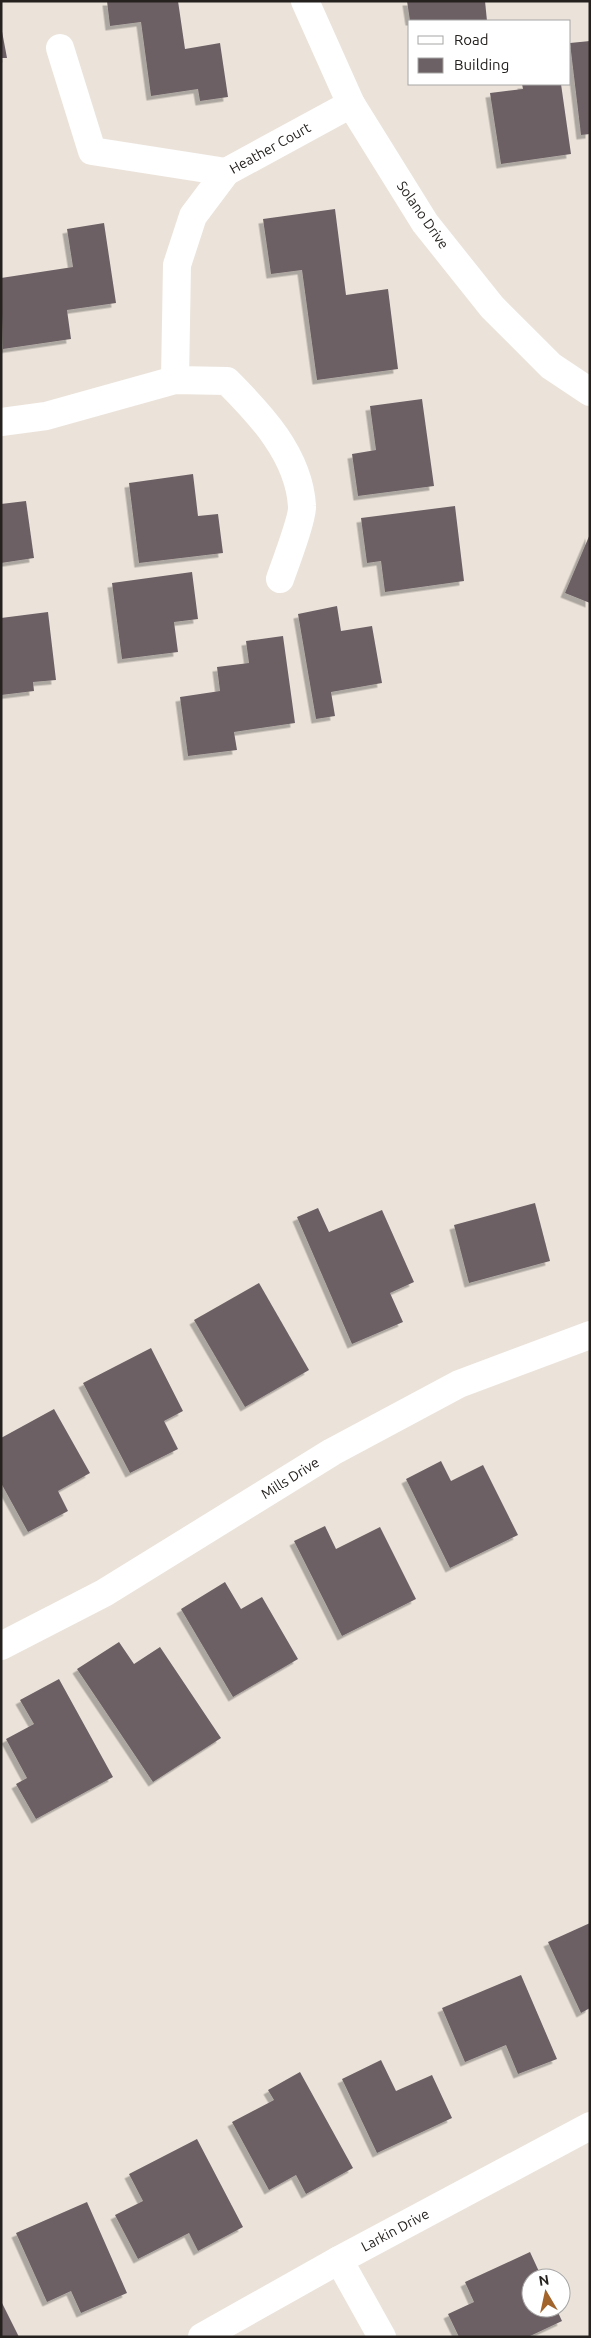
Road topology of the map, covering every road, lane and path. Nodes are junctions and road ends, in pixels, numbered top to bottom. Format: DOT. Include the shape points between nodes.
graph roads {
  1 [pos="305,1"];
  2 [pos="60,48"];
  3 [pos="352,104"];
  4 [pos="226,172"];
  5 [pos="176,345"];
  6 [pos="175,380"];
  7 [pos="227,381"];
  8 [pos="590,392"];
  9 [pos="1,422"];
  10 [pos="280,579"];
  11 [pos="590,1335"];
  12 [pos="1,1646"];
  13 [pos="590,2126"];
  14 [pos="339,2260"];
  15 [pos="202,2337"];
  16 [pos="382,2337"];
  1 -- 3 [label="street, Solano Drive"];
  2 -- 4 [label="street" via="92,151"];
  3 -- 4 [label="street, Heather Court"];
  3 -- 8 [label="street, Solano Drive" via="425,223 492,307 551,366"];
  4 -- 5 [label="street, Heather Court" via="193,216 176,265"];
  5 -- 6 [label="street, Heather Court"];
  5 -- 7 [label="street"];
  6 -- 7 [label="street"];
  6 -- 9 [label="street" via="46,416"];
  7 -- 10 [label="street" via="264,418 294,470 302,507"];
  11 -- 12 [label="street, Mills Drive" via="459,1384 332,1452 104,1594"];
  13 -- 14 [label="street, Larkin Drive"];
  14 -- 15 [label="street, Larkin Drive"];
  14 -- 16 [label="street"];
}
